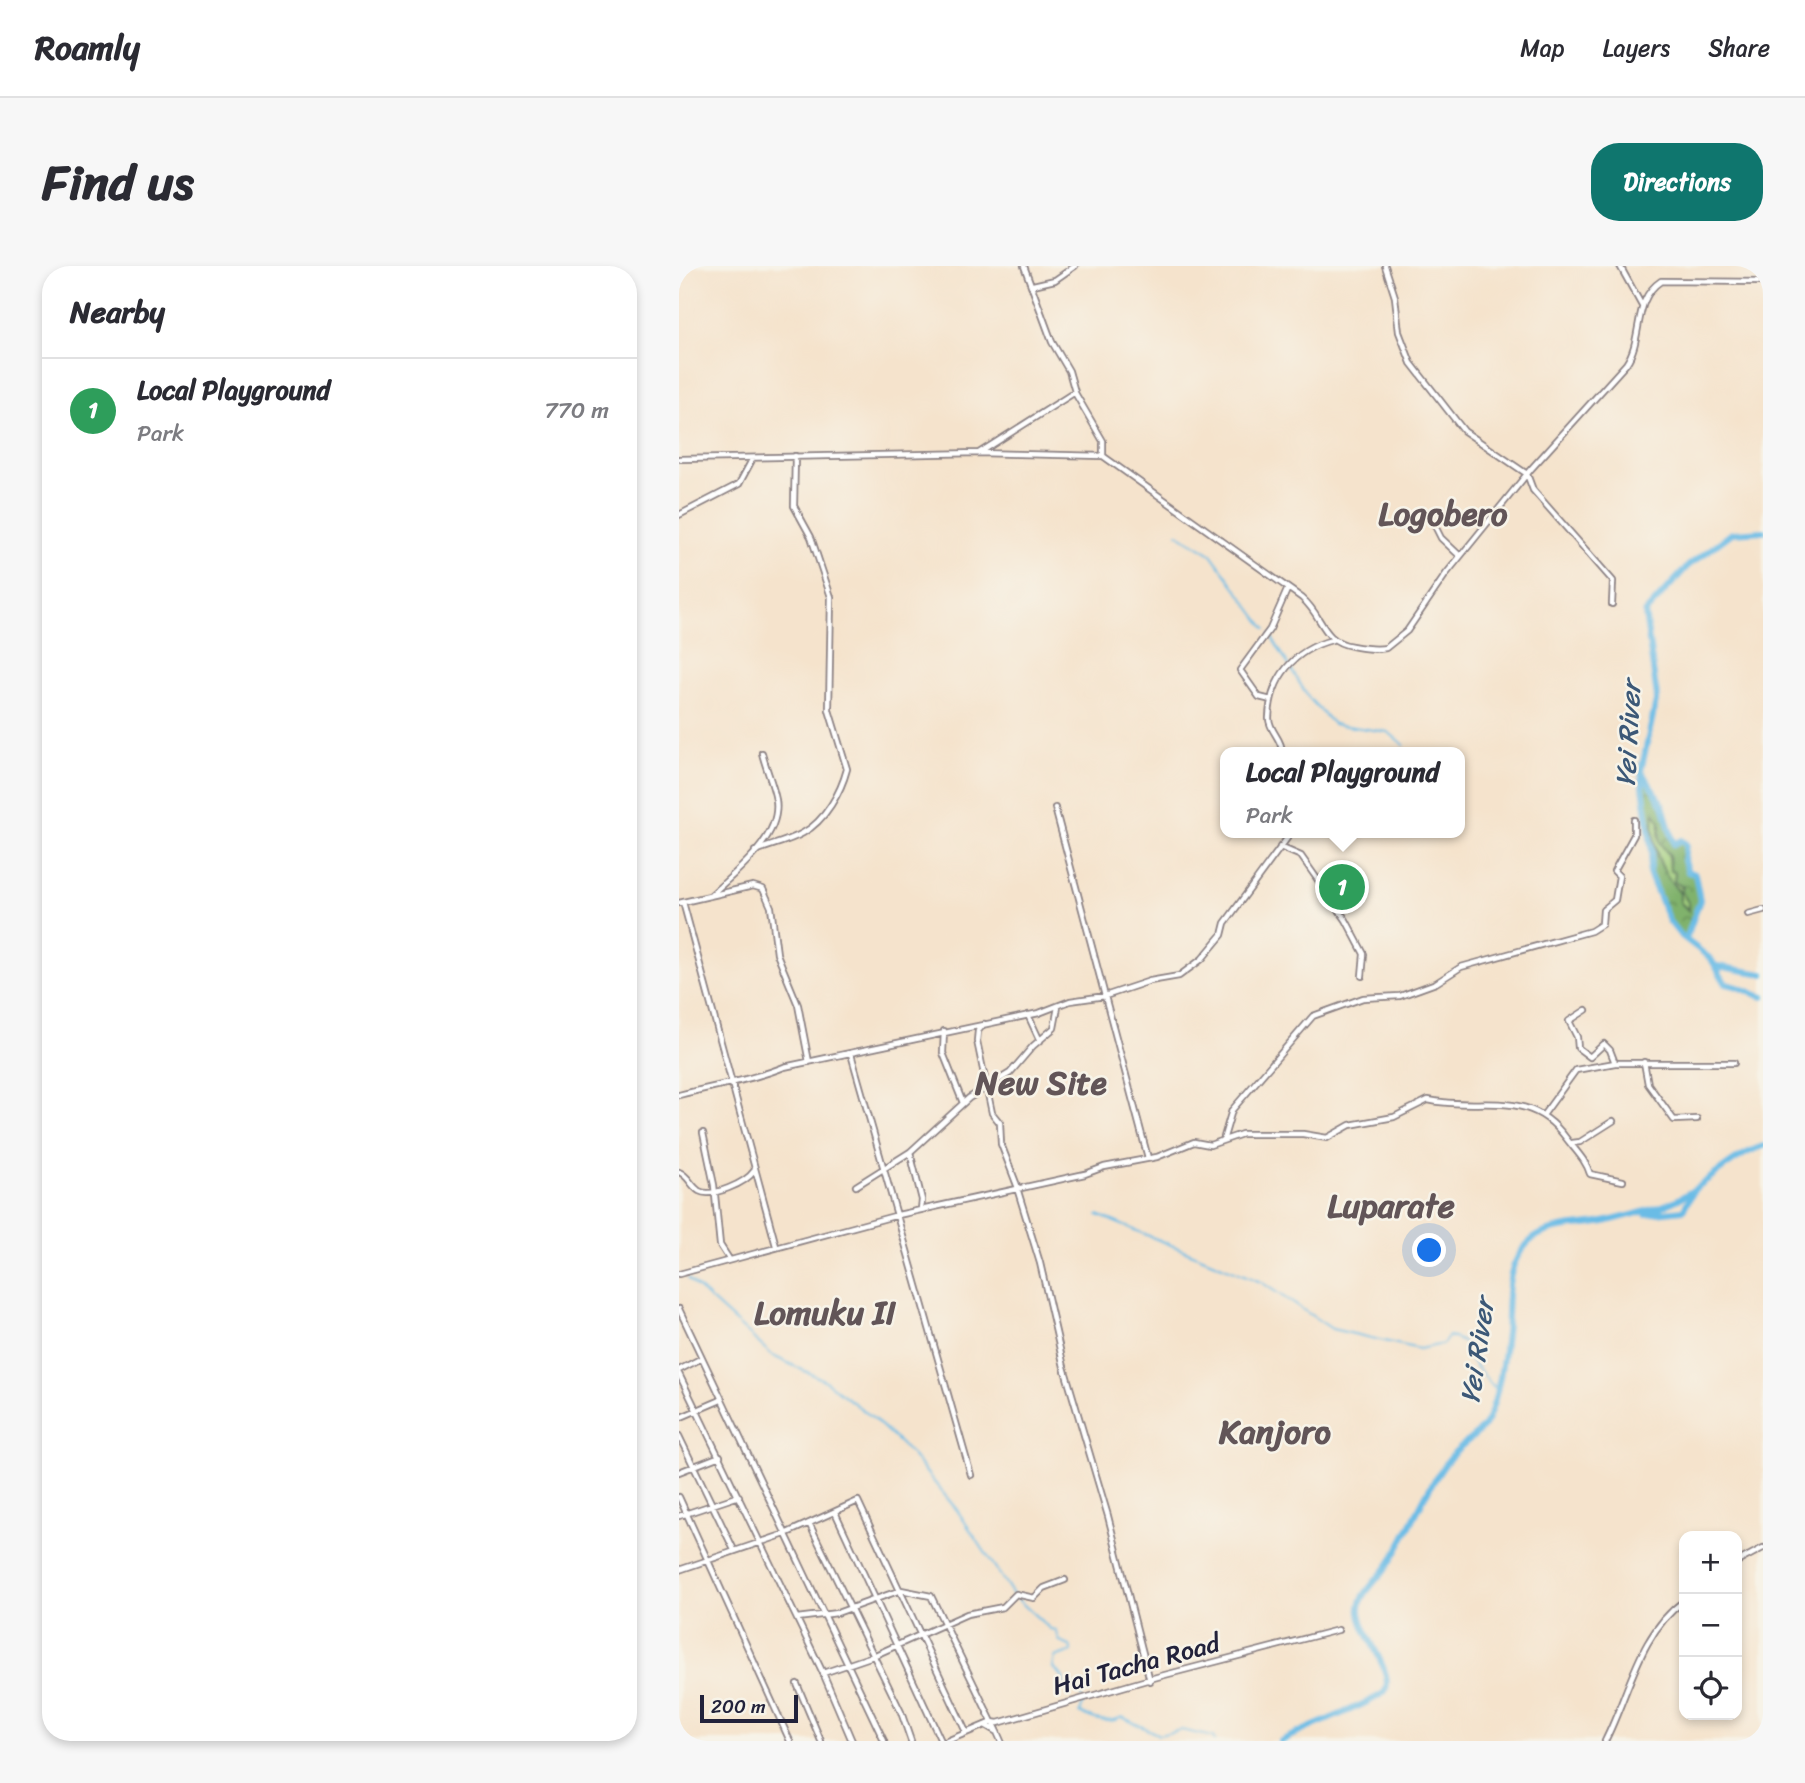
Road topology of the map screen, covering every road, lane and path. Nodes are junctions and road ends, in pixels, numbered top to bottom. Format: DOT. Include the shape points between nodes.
graph roads {
  1 [pos="1024,266"];
  2 [pos="1075,266"];
  3 [pos="1385,266"];
  4 [pos="1620,266"];
  5 [pos="1763,282"];
  6 [pos="1033,285"];
  7 [pos="1642,306"];
  8 [pos="1075,393"];
  9 [pos="979,453"];
  10 [pos="795,456"];
  11 [pos="1103,456"];
  12 [pos="753,458"];
  13 [pos="679,459"];
  14 [pos="1527,474"];
  15 [pos="679,515"];
  16 [pos="1433,522"];
  17 [pos="1460,556"];
  18 [pos="1288,588"];
  19 [pos="1612,604"];
  20 [pos="1332,640"];
  21 [pos="1271,700"];
  22 [pos="1282,747"];
  23 [pos="762,753"];
  24 [pos="1055,808"];
  25 [pos="1634,820"];
  26 [pos="1284,838"];
  27 [pos="1280,846"];
  28 [pos="755,851"];
  29 [pos="710,895"];
  30 [pos="681,903"];
  31 [pos="1763,910"];
  32 [pos="1748,914"];
  33 [pos="1362,976"];
  34 [pos="1105,996"];
  35 [pos="1058,1007"];
  36 [pos="1586,1010"];
  37 [pos="1028,1015"];
  38 [pos="983,1024"];
  39 [pos="944,1031"];
  40 [pos="1040,1041"];
  41 [pos="852,1054"];
  42 [pos="809,1062"];
  43 [pos="1644,1062"];
  44 [pos="1615,1063"];
  45 [pos="1734,1063"];
  46 [pos="730,1081"];
  47 [pos="988,1088"];
  48 [pos="679,1095"];
  49 [pos="963,1103"];
  50 [pos="1544,1114"];
  51 [pos="1697,1118"];
  52 [pos="1613,1121"];
  53 [pos="703,1132"];
  54 [pos="1224,1138"];
  55 [pos="1571,1143"];
  56 [pos="910,1152"];
  57 [pos="1148,1159"];
  58 [pos="755,1170"];
  59 [pos="883,1170"];
  60 [pos="679,1172"];
  61 [pos="1623,1181"];
  62 [pos="856,1186"];
  63 [pos="1018,1188"];
  64 [pos="714,1191"];
  65 [pos="921,1209"];
  66 [pos="898,1215"];
  67 [pos="776,1246"];
  68 [pos="729,1259"];
  69 [pos="679,1274"];
  70 [pos="679,1310"];
  71 [pos="681,1321"];
  72 [pos="700,1359"];
  73 [pos="679,1372"];
  74 [pos="721,1400"];
  75 [pos="698,1410"];
  76 [pos="679,1419"];
  77 [pos="679,1436"];
  78 [pos="720,1456"];
  79 [pos="693,1465"];
  80 [pos="679,1472"];
  81 [pos="971,1475"];
  82 [pos="739,1496"];
  83 [pos="679,1497"];
  84 [pos="712,1504"];
  85 [pos="687,1512"];
  86 [pos="835,1512"];
  87 [pos="679,1516"];
  88 [pos="809,1523"];
  89 [pos="785,1534"];
  90 [pos="761,1542"];
  91 [pos="1763,1548"];
  92 [pos="734,1550"];
  93 [pos="709,1559"];
  94 [pos="1742,1559"];
  95 [pos="679,1568"];
  96 [pos="1065,1580"];
  97 [pos="901,1590"];
  98 [pos="877,1598"];
  99 [pos="1679,1605"];
  100 [pos="850,1608"];
  101 [pos="825,1616"];
  102 [pos="797,1618"];
  103 [pos="946,1623"];
  104 [pos="1338,1630"];
  105 [pos="923,1635"];
  106 [pos="899,1644"];
  107 [pos="873,1656"];
  108 [pos="848,1662"];
  109 [pos="823,1673"];
  110 [pos="1150,1681"];
  111 [pos="797,1684"];
  112 [pos="992,1722"];
  113 [pos="984,1725"];
  114 [pos="966,1732"];
  115 [pos="997,1732"];
  116 [pos="790,1741"];
  117 [pos="821,1741"];
  118 [pos="852,1741"];
  119 [pos="884,1741"];
  120 [pos="911,1741"];
  121 [pos="941,1741"];
  122 [pos="947,1741"];
  123 [pos="1001,1741"];
  124 [pos="1605,1741"];
  1 -- 6 [label="street"];
  2 -- 6 [label="street" via="1050,282"];
  3 -- 14 [label="street" via="1399,332 1411,363 1464,431"];
  4 -- 7 [label="street"];
  5 -- 7 [label="street" via="1661,281 1649,291"];
  6 -- 8 [label="street"];
  7 -- 14 [label="street" via="1636,344 1626,364"];
  8 -- 9 [label="street"];
  8 -- 11 [label="street" via="1103,441"];
  9 -- 10 [label="street"];
  9 -- 11 [label="street"];
  10 -- 12 [label="street"];
  10 -- 28 [label="street" via="795,506 831,597 829,709 847,769 832,805 812,827"];
  11 -- 18 [label="street"];
  12 -- 13 [label="street"];
  12 -- 15 [label="street" via="739,484"];
  14 -- 17 [label="street"];
  14 -- 19 [label="street" via="1533,490 1613,581"];
  16 -- 17 [label="street" via="1441,538"];
  17 -- 20 [label="street" via="1393,645 1373,649"];
  18 -- 20 [label="street" via="1311,606"];
  18 -- 21 [label="street" via="1269,629 1240,670 1259,697"];
  20 -- 21 [label="street" via="1287,663"];
  21 -- 22 [label="street" via="1269,718"];
  23 -- 28 [label="street" via="776,817"];
  24 -- 34 [label="street"];
  25 -- 54 [label="street" via="1635,835 1614,871 1619,876 1615,900 1603,910 1602,924 1461,967 1436,983 1400,996 1363,998 1313,1016 1232,1110"];
  26 -- 27 [label="street"];
  27 -- 33 [label="street" via="1301,856 1346,920 1364,954"];
  27 -- 34 [label="street" via="1202,959 1178,976"];
  28 -- 29 [label="street"];
  29 -- 30 [label="street"];
  29 -- 42 [label="street" via="754,886 767,895 776,954 798,1005"];
  30 -- 46 [label="street"];
  31 -- 32 [label="street"];
  34 -- 35 [label="street"];
  34 -- 57 [label="street"];
  35 -- 37 [label="street"];
  35 -- 40 [label="street" via="1054,1028"];
  36 -- 44 [label="street" via="1569,1021 1578,1048 1590,1057 1604,1044"];
  37 -- 38 [label="street"];
  37 -- 40 [label="street"];
  38 -- 39 [label="street"];
  38 -- 47 [label="street" via="977,1041"];
  39 -- 41 [label="street"];
  39 -- 49 [label="street" via="943,1053"];
  40 -- 47 [label="street" via="1010,1073"];
  41 -- 42 [label="street"];
  41 -- 59 [label="street"];
  42 -- 46 [label="street"];
  43 -- 44 [label="street"];
  43 -- 45 [label="street"];
  43 -- 51 [label="street" via="1648,1084 1675,1120"];
  44 -- 50 [label="street" via="1576,1070"];
  46 -- 48 [label="street"];
  46 -- 58 [label="street"];
  47 -- 49 [label="street"];
  47 -- 63 [label="street" via="1007,1164"];
  49 -- 56 [label="street"];
  50 -- 54 [label="street" via="1507,1104 1428,1100 1394,1117 1350,1125 1327,1138 1268,1133"];
  50 -- 55 [label="street"];
  52 -- 55 [label="street"];
  53 -- 64 [label="street"];
  54 -- 57 [label="street" via="1210,1145 1194,1142"];
  55 -- 61 [label="street" via="1590,1174"];
  56 -- 59 [label="street"];
  56 -- 65 [label="street"];
  57 -- 63 [label="street"];
  58 -- 64 [label="street" via="747,1180"];
  58 -- 67 [label="street"];
  59 -- 62 [label="street"];
  59 -- 66 [label="street"];
  60 -- 64 [label="street" via="701,1192"];
  63 -- 65 [label="street"];
  63 -- 110 [label="street"];
  64 -- 68 [label="street" via="720,1245"];
  65 -- 66 [label="street"];
  66 -- 67 [label="street"];
  66 -- 81 [label="street"];
  67 -- 68 [label="street"];
  68 -- 69 [label="street"];
  70 -- 71 [label="street"];
  71 -- 72 [label="street"];
  72 -- 73 [label="street"];
  72 -- 74 [label="street"];
  73 -- 75 [label="street"];
  74 -- 75 [label="street"];
  74 -- 89 [label="street"];
  75 -- 76 [label="street"];
  75 -- 78 [label="street"];
  77 -- 79 [label="street"];
  78 -- 79 [label="street"];
  78 -- 82 [label="street"];
  79 -- 80 [label="street"];
  79 -- 84 [label="street"];
  82 -- 84 [label="street"];
  82 -- 90 [label="street"];
  83 -- 85 [label="street"];
  84 -- 85 [label="street"];
  84 -- 92 [label="street"];
  85 -- 87 [label="street"];
  85 -- 93 [label="street"];
  86 -- 88 [label="street"];
  86 -- 97 [label="street" via="858,1501"];
  86 -- 98 [label="street"];
  88 -- 89 [label="street"];
  88 -- 100 [label="street"];
  89 -- 90 [label="street"];
  89 -- 101 [label="street"];
  90 -- 92 [label="street"];
  90 -- 102 [label="street"];
  91 -- 94 [label="street"];
  92 -- 93 [label="street"];
  93 -- 95 [label="street"];
  93 -- 116 [label="street"];
  96 -- 103 [label="street" via="1044,1588 1034,1598 1016,1594 1003,1607"];
  97 -- 98 [label="street"];
  97 -- 103 [label="street" via="935,1598"];
  97 -- 105 [label="street"];
  98 -- 100 [label="street"];
  98 -- 106 [label="street"];
  99 -- 124 [label="street" via="1664,1618 1645,1647"];
  100 -- 101 [label="street"];
  100 -- 107 [label="street"];
  101 -- 102 [label="street"];
  101 -- 108 [label="street"];
  102 -- 109 [label="street"];
  103 -- 105 [label="street"];
  103 -- 112 [label="street"];
  104 -- 110 [label="street, Hai Tacha Road"];
  105 -- 106 [label="street"];
  105 -- 114 [label="street"];
  106 -- 107 [label="street"];
  106 -- 121 [label="street"];
  107 -- 108 [label="street"];
  107 -- 120 [label="street"];
  108 -- 109 [label="street"];
  108 -- 119 [label="street"];
  109 -- 118 [label="street"];
  110 -- 112 [label="street, Hai Tacha Road"];
  111 -- 117 [label="street"];
  112 -- 113 [label="street, Hai Tacha Road"];
  112 -- 115 [label="street"];
  113 -- 114 [label="street, Hai Tacha Road"];
  113 -- 115 [label="street"];
  114 -- 122 [label="street, Hai Tacha Road"];
  115 -- 123 [label="street"];
}
